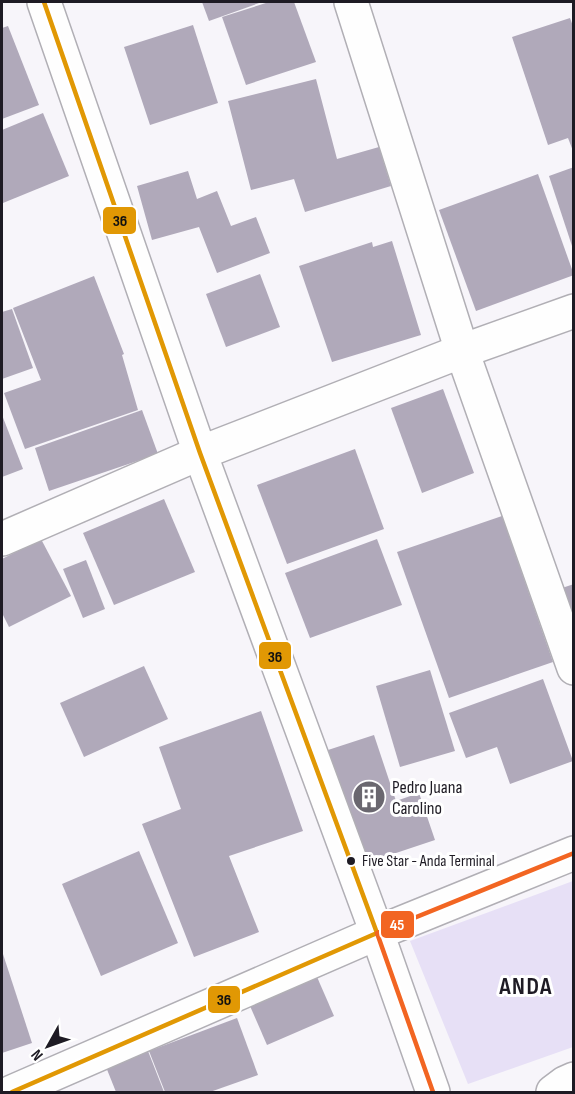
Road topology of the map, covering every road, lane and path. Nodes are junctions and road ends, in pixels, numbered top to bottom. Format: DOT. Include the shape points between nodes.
graph roads {
  1 [pos="44,2"];
  2 [pos="351,2"];
  3 [pos="573,311"];
  4 [pos="462,351"];
  5 [pos="200,453"];
  6 [pos="2,539"];
  7 [pos="573,668"];
  8 [pos="573,853"];
  9 [pos="377,933"];
  10 [pos="573,1079"];
  11 [pos="12,1092"];
  12 [pos="433,1092"];
  13 [pos="553,1092"];
  1 -- 5 [label="street"];
  2 -- 4 [label="street"];
  3 -- 4 [label="street"];
  4 -- 5 [label="street"];
  4 -- 7 [label="street"];
  5 -- 6 [label="street"];
  5 -- 9 [label="street"];
  8 -- 9 [label="street"];
  9 -- 11 [label="street"];
  9 -- 12 [label="street"];
  10 -- 13 [label="street"];
}
